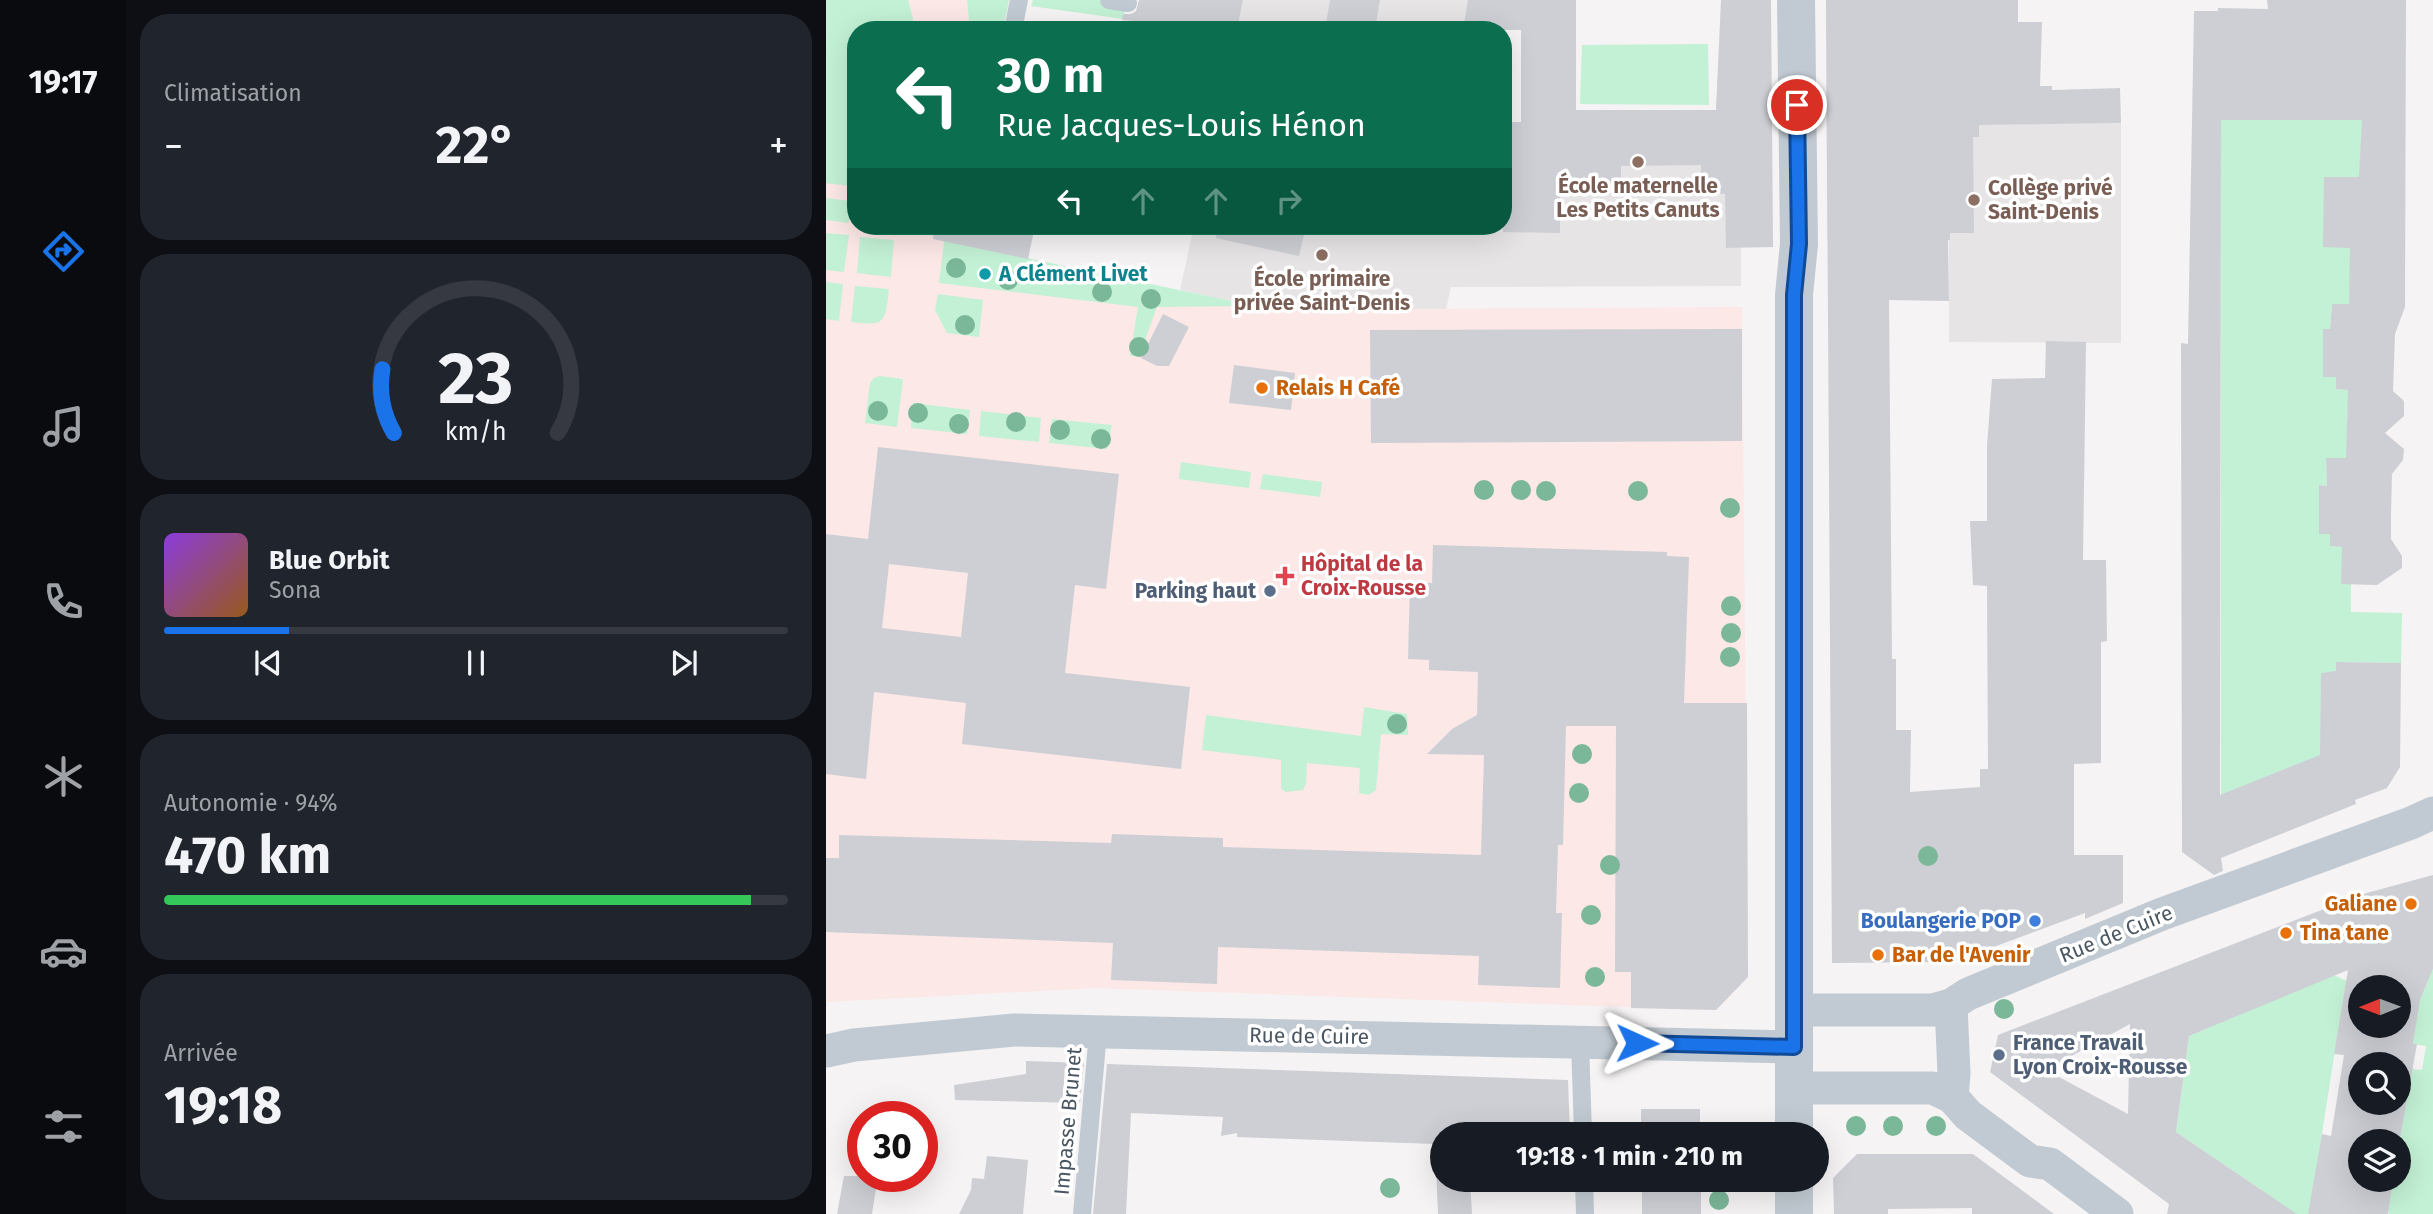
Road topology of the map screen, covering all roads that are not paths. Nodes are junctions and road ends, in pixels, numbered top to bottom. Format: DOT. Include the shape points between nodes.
graph roads {
  1 [pos="1019,0"];
  2 [pos="1109,0"];
  3 [pos="1796,0"];
  4 [pos="1128,3"];
  5 [pos="1015,21"];
  6 [pos="2433,813"];
  7 [pos="1951,1005"];
  8 [pos="1793,1029"];
  9 [pos="1098,1032"];
  10 [pos="1580,1042"];
  11 [pos="826,1051"];
  12 [pos="1794,1088"];
  13 [pos="1952,1097"];
  14 [pos="1583,1122"];
  15 [pos="1794,1122"];
  16 [pos="1584,1192"];
  17 [pos="1794,1192"];
  18 [pos="1082,1214"];
  19 [pos="1585,1214"];
  20 [pos="1794,1214"];
  21 [pos="2117,1214"];
  1 -- 5 [label="lane"];
  2 -- 4 [label="lane"];
  3 -- 8 [label="street" via="1799,244 1794,295"];
  6 -- 7 [label="street, Rue de Cuire" via="2162,914 1968,993"];
  7 -- 8 [label="street, Rue de Cuire"];
  7 -- 13 [label="street"];
  8 -- 10 [label="street, Rue de Cuire"];
  8 -- 12 [label="street"];
  9 -- 10 [label="street, Rue de Cuire"];
  9 -- 11 [label="street, Rue de Cuire" via="1014,1030"];
  9 -- 18 [label="lane, Impasse Brunet"];
  10 -- 14 [label="lane"];
  12 -- 13 [label="street" via="1933,1088"];
  12 -- 15 [label="street"];
  13 -- 21 [label="street" via="1968,1115 2029,1161 2050,1164"];
  16 -- 19 [label="lane"];
  17 -- 20 [label="street"];
}
